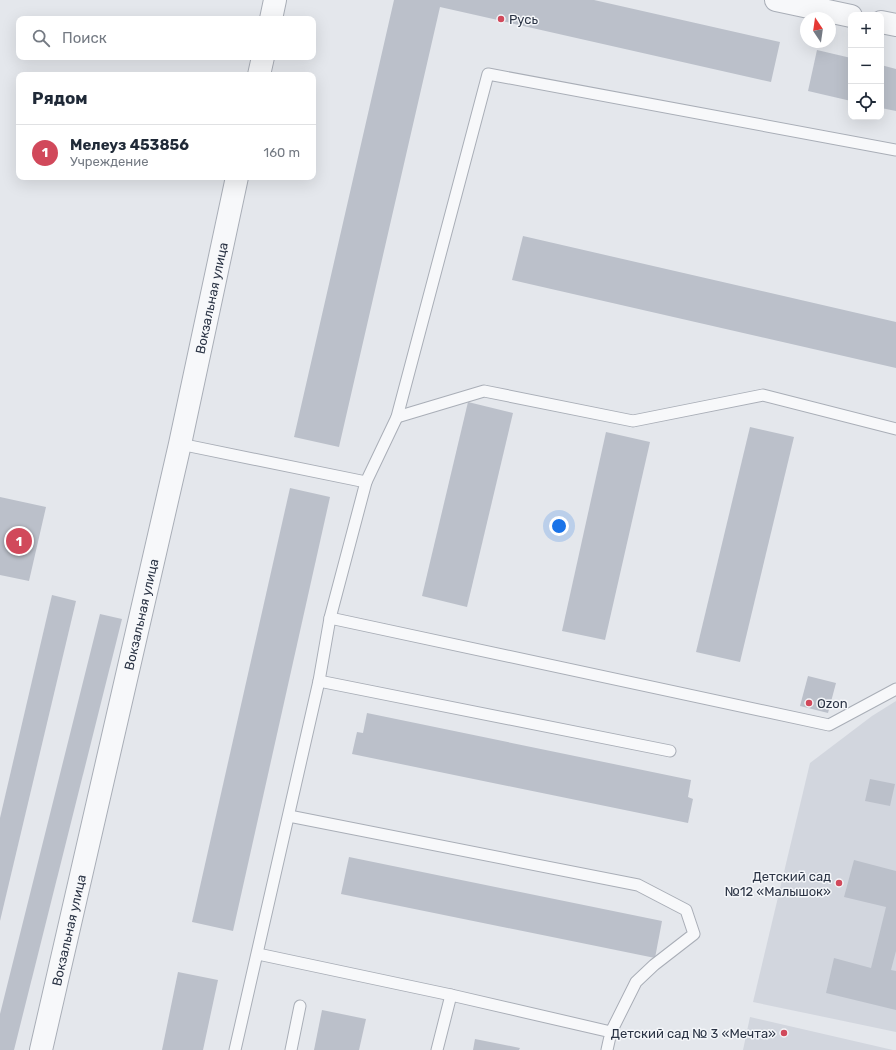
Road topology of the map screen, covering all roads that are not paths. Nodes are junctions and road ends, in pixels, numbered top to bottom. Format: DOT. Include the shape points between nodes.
graph roads {
  1 [pos="275,0"];
  2 [pos="776,0"];
  3 [pos="848,15"];
  4 [pos="272,16"];
  5 [pos="884,23"];
  6 [pos="896,25"];
  7 [pos="262,60"];
  8 [pos="260,72"];
  9 [pos="896,150"];
  10 [pos="236,180"];
  11 [pos="397,417"];
  12 [pos="896,428"];
  13 [pos="180,444"];
  14 [pos="366,482"];
  15 [pos="330,618"];
  16 [pos="319,681"];
  17 [pos="896,689"];
  18 [pos="670,750"];
  19 [pos="289,816"];
  20 [pos="258,954"];
  21 [pos="451,995"];
  22 [pos="300,1006"];
  23 [pos="611,1032"];
  24 [pos="41,1050"];
  25 [pos="235,1050"];
  26 [pos="291,1050"];
  27 [pos="437,1050"];
  28 [pos="607,1050"];
  1 -- 4 [label="street"];
  2 -- 3 [label="street"];
  5 -- 6 [label="street"];
  7 -- 8 [label="street"];
  9 -- 11 [label="lane" via="488,74"];
  10 -- 13 [label="street, Вокзальная улица"];
  11 -- 12 [label="lane" via="484,391 633,421 763,395"];
  11 -- 14 [label="lane"];
  13 -- 14 [label="lane"];
  13 -- 24 [label="street, Вокзальная улица"];
  14 -- 15 [label="lane"];
  15 -- 16 [label="lane"];
  15 -- 17 [label="lane" via="829,725"];
  16 -- 18 [label="lane"];
  16 -- 19 [label="lane"];
  19 -- 20 [label="lane"];
  19 -- 23 [label="lane" via="638,885 686,910 694,934 636,982"];
  20 -- 21 [label="lane"];
  20 -- 25 [label="lane"];
  21 -- 23 [label="lane"];
  21 -- 27 [label="lane"];
  22 -- 26 [label="lane"];
  23 -- 28 [label="lane"];
}
